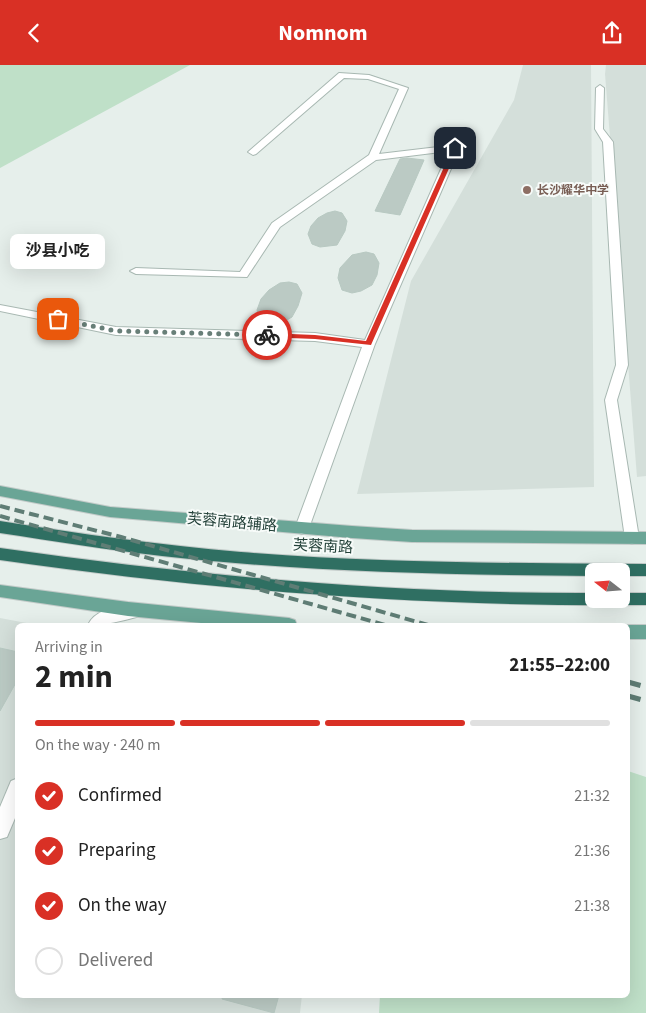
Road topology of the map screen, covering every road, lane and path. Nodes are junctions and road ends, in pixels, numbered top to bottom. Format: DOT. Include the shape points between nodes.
graph roads {
  1 [pos="600,87"];
  2 [pos="253,152"];
  3 [pos="373,157"];
  4 [pos="136,271"];
  5 [pos="0,309"];
  6 [pos="369,344"];
  7 [pos="0,491"];
  8 [pos="0,527"];
  9 [pos="302,528"];
  10 [pos="639,538"];
  11 [pos="0,554"];
  12 [pos="646,570"];
  13 [pos="0,591"];
  14 [pos="646,599"];
  15 [pos="140,610"];
  16 [pos="99,623"];
  17 [pos="269,623"];
  18 [pos="646,632"];
  19 [pos="630,633"];
  20 [pos="15,794"];
  21 [pos="0,830"];
  1 -- 10 [label="street" via="599,129 608,142 622,365 611,400"];
  2 -- 3 [label="street" via="342,75 368,77 404,88"];
  3 -- 4 [label="street" via="276,225 244,275"];
  3 -- 6 [label="street" via="455,148"];
  5 -- 6 [label="street" via="116,331 315,337"];
  6 -- 9 [label="street"];
  7 -- 9 [label="main road, 芙蓉南路辅路" via="110,512"];
  8 -- 12 [label="highway, 芙蓉南路" via="120,546 261,560 403,568"];
  9 -- 10 [label="main road, 芙蓉南路辅路" via="412,536"];
  11 -- 14 [label="highway" via="198,580 498,598"];
  13 -- 15 [label="main road"];
  15 -- 16 [label="street" via="110,615"];
  15 -- 17 [label="main road"];
  18 -- 19 [label="main road"];
  20 -- 21 [label="street"];
}
